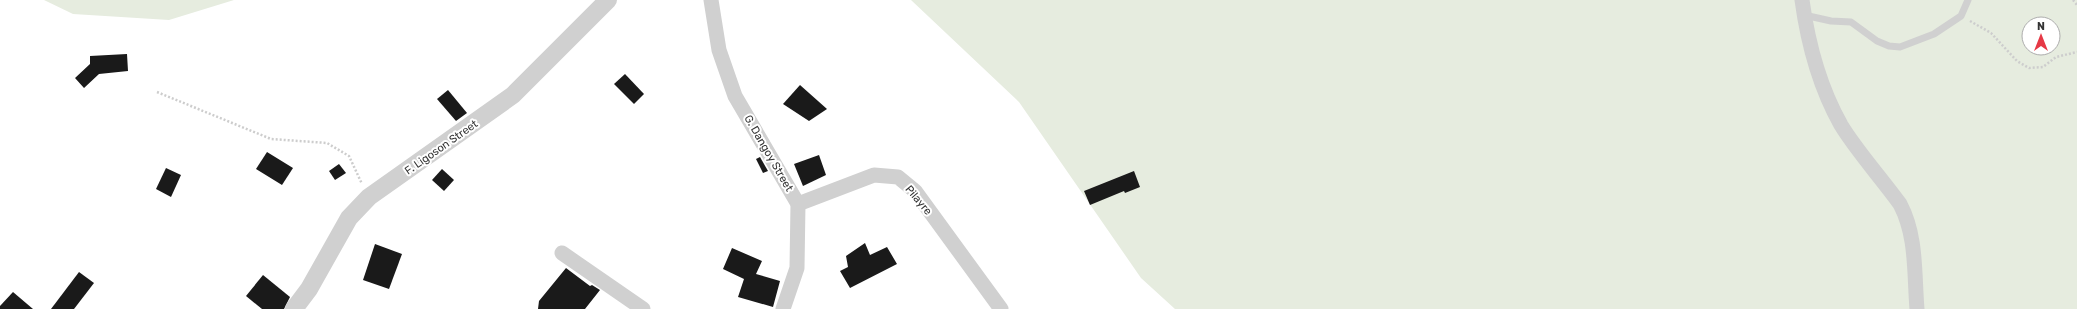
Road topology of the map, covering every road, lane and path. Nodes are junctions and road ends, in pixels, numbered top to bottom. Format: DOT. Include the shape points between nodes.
graph roads {
  1 [pos="608,0"];
  2 [pos="711,0"];
  3 [pos="1968,0"];
  4 [pos="2074,0"];
  5 [pos="2077,5"];
  6 [pos="1803,7"];
  7 [pos="1961,16"];
  8 [pos="2077,52"];
  9 [pos="157,92"];
  10 [pos="369,198"];
  11 [pos="798,204"];
  12 [pos="562,253"];
  13 [pos="294,309"];
  14 [pos="643,309"];
  15 [pos="784,309"];
  16 [pos="1001,309"];
  17 [pos="1917,309"];
  1 -- 10 [label="street, F. Ligoson Street" via="513,95"];
  2 -- 11 [label="street, G. Dangoy Street" via="719,50 735,96"];
  3 -- 7 [label="lane"];
  4 -- 5 [label="path"];
  6 -- 7 [label="lane" via="1831,21 1851,22 1877,41 1900,47 1934,34"];
  6 -- 17 [label="street" via="1813,58 1830,102 1842,126 1907,217 1914,249"];
  7 -- 8 [label="path" via="1991,32 2016,61 2029,68 2043,67 2056,57"];
  9 -- 10 [label="path" via="271,139 327,143 349,156"];
  10 -- 13 [label="street, F. Ligoson Street" via="349,218 309,289"];
  11 -- 15 [label="street, G. Dangoy Street" via="797,268"];
  11 -- 16 [label="street, Pilayre" via="874,175 898,177 915,191"];
  12 -- 14 [label="street"];
}
